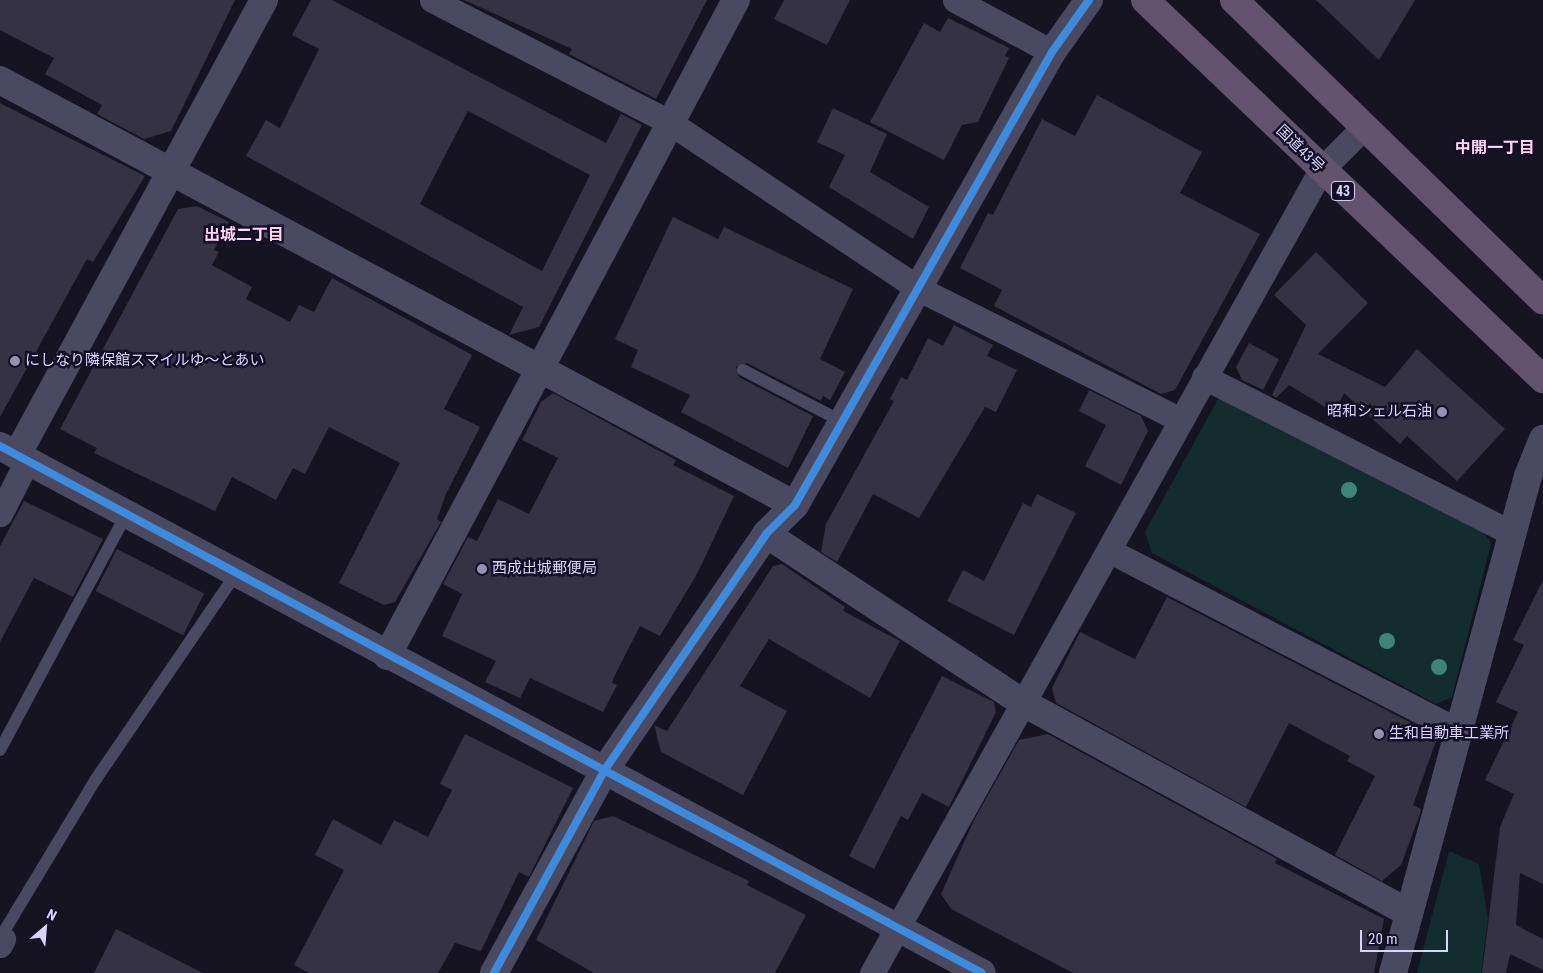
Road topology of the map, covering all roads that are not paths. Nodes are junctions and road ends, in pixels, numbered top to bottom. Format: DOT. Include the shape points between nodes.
graph roads {
  1 [pos="264,0"];
  2 [pos="432,0"];
  3 [pos="736,0"];
  4 [pos="954,0"];
  5 [pos="1089,0"];
  6 [pos="1145,0"];
  7 [pos="1234,0"];
  8 [pos="1052,52"];
  9 [pos="0,80"];
  10 [pos="669,122"];
  11 [pos="1364,127"];
  12 [pos="1321,170"];
  13 [pos="173,172"];
  14 [pos="919,289"];
  15 [pos="1543,300"];
  16 [pos="537,370"];
  17 [pos="743,370"];
  18 [pos="1204,377"];
  19 [pos="1543,380"];
  20 [pos="1180,420"];
  21 [pos="843,422"];
  22 [pos="1543,439"];
  23 [pos="15,454"];
  24 [pos="795,505"];
  25 [pos="0,514"];
  26 [pos="126,515"];
  27 [pos="1512,533"];
  28 [pos="766,534"];
  29 [pos="1110,550"];
  30 [pos="236,574"];
  31 [pos="387,656"];
  32 [pos="1022,702"];
  33 [pos="1457,730"];
  34 [pos="0,750"];
  35 [pos="604,771"];
  36 [pos="1409,913"];
  37 [pos="896,927"];
  38 [pos="1,941"];
  39 [pos="494,973"];
  40 [pos="872,973"];
  41 [pos="982,973"];
  42 [pos="1394,973"];
  1 -- 13 [label="street"];
  2 -- 10 [label="street"];
  3 -- 10 [label="street"];
  4 -- 8 [label="street"];
  5 -- 8 [label="street"];
  6 -- 12 [label="highway, 国道43号 / 43"];
  7 -- 11 [label="highway"];
  8 -- 14 [label="street"];
  9 -- 13 [label="street"];
  10 -- 14 [label="street"];
  10 -- 16 [label="street"];
  11 -- 12 [label="street"];
  11 -- 15 [label="highway"];
  12 -- 18 [label="street"];
  12 -- 19 [label="highway, 国道43号 / 43"];
  13 -- 16 [label="street"];
  13 -- 23 [label="street"];
  14 -- 20 [label="street"];
  14 -- 21 [label="street"];
  16 -- 24 [label="street"];
  16 -- 31 [label="street"];
  17 -- 21 [label="lane"];
  18 -- 20 [label="street"];
  18 -- 27 [label="street"];
  20 -- 29 [label="street"];
  21 -- 24 [label="street"];
  22 -- 27 [label="street"];
  23 -- 25 [label="street"];
  23 -- 26 [label="street"];
  24 -- 28 [label="street"];
  26 -- 30 [label="street"];
  26 -- 34 [label="lane"];
  27 -- 33 [label="street"];
  28 -- 32 [label="street"];
  28 -- 35 [label="street"];
  29 -- 32 [label="street"];
  29 -- 33 [label="street"];
  30 -- 31 [label="street"];
  30 -- 38 [label="lane" via="96,779"];
  31 -- 35 [label="street"];
  32 -- 36 [label="street"];
  32 -- 37 [label="street"];
  33 -- 36 [label="street"];
  35 -- 37 [label="street"];
  35 -- 39 [label="street"];
  36 -- 42 [label="street"];
  37 -- 40 [label="street"];
  37 -- 41 [label="street"];
}
